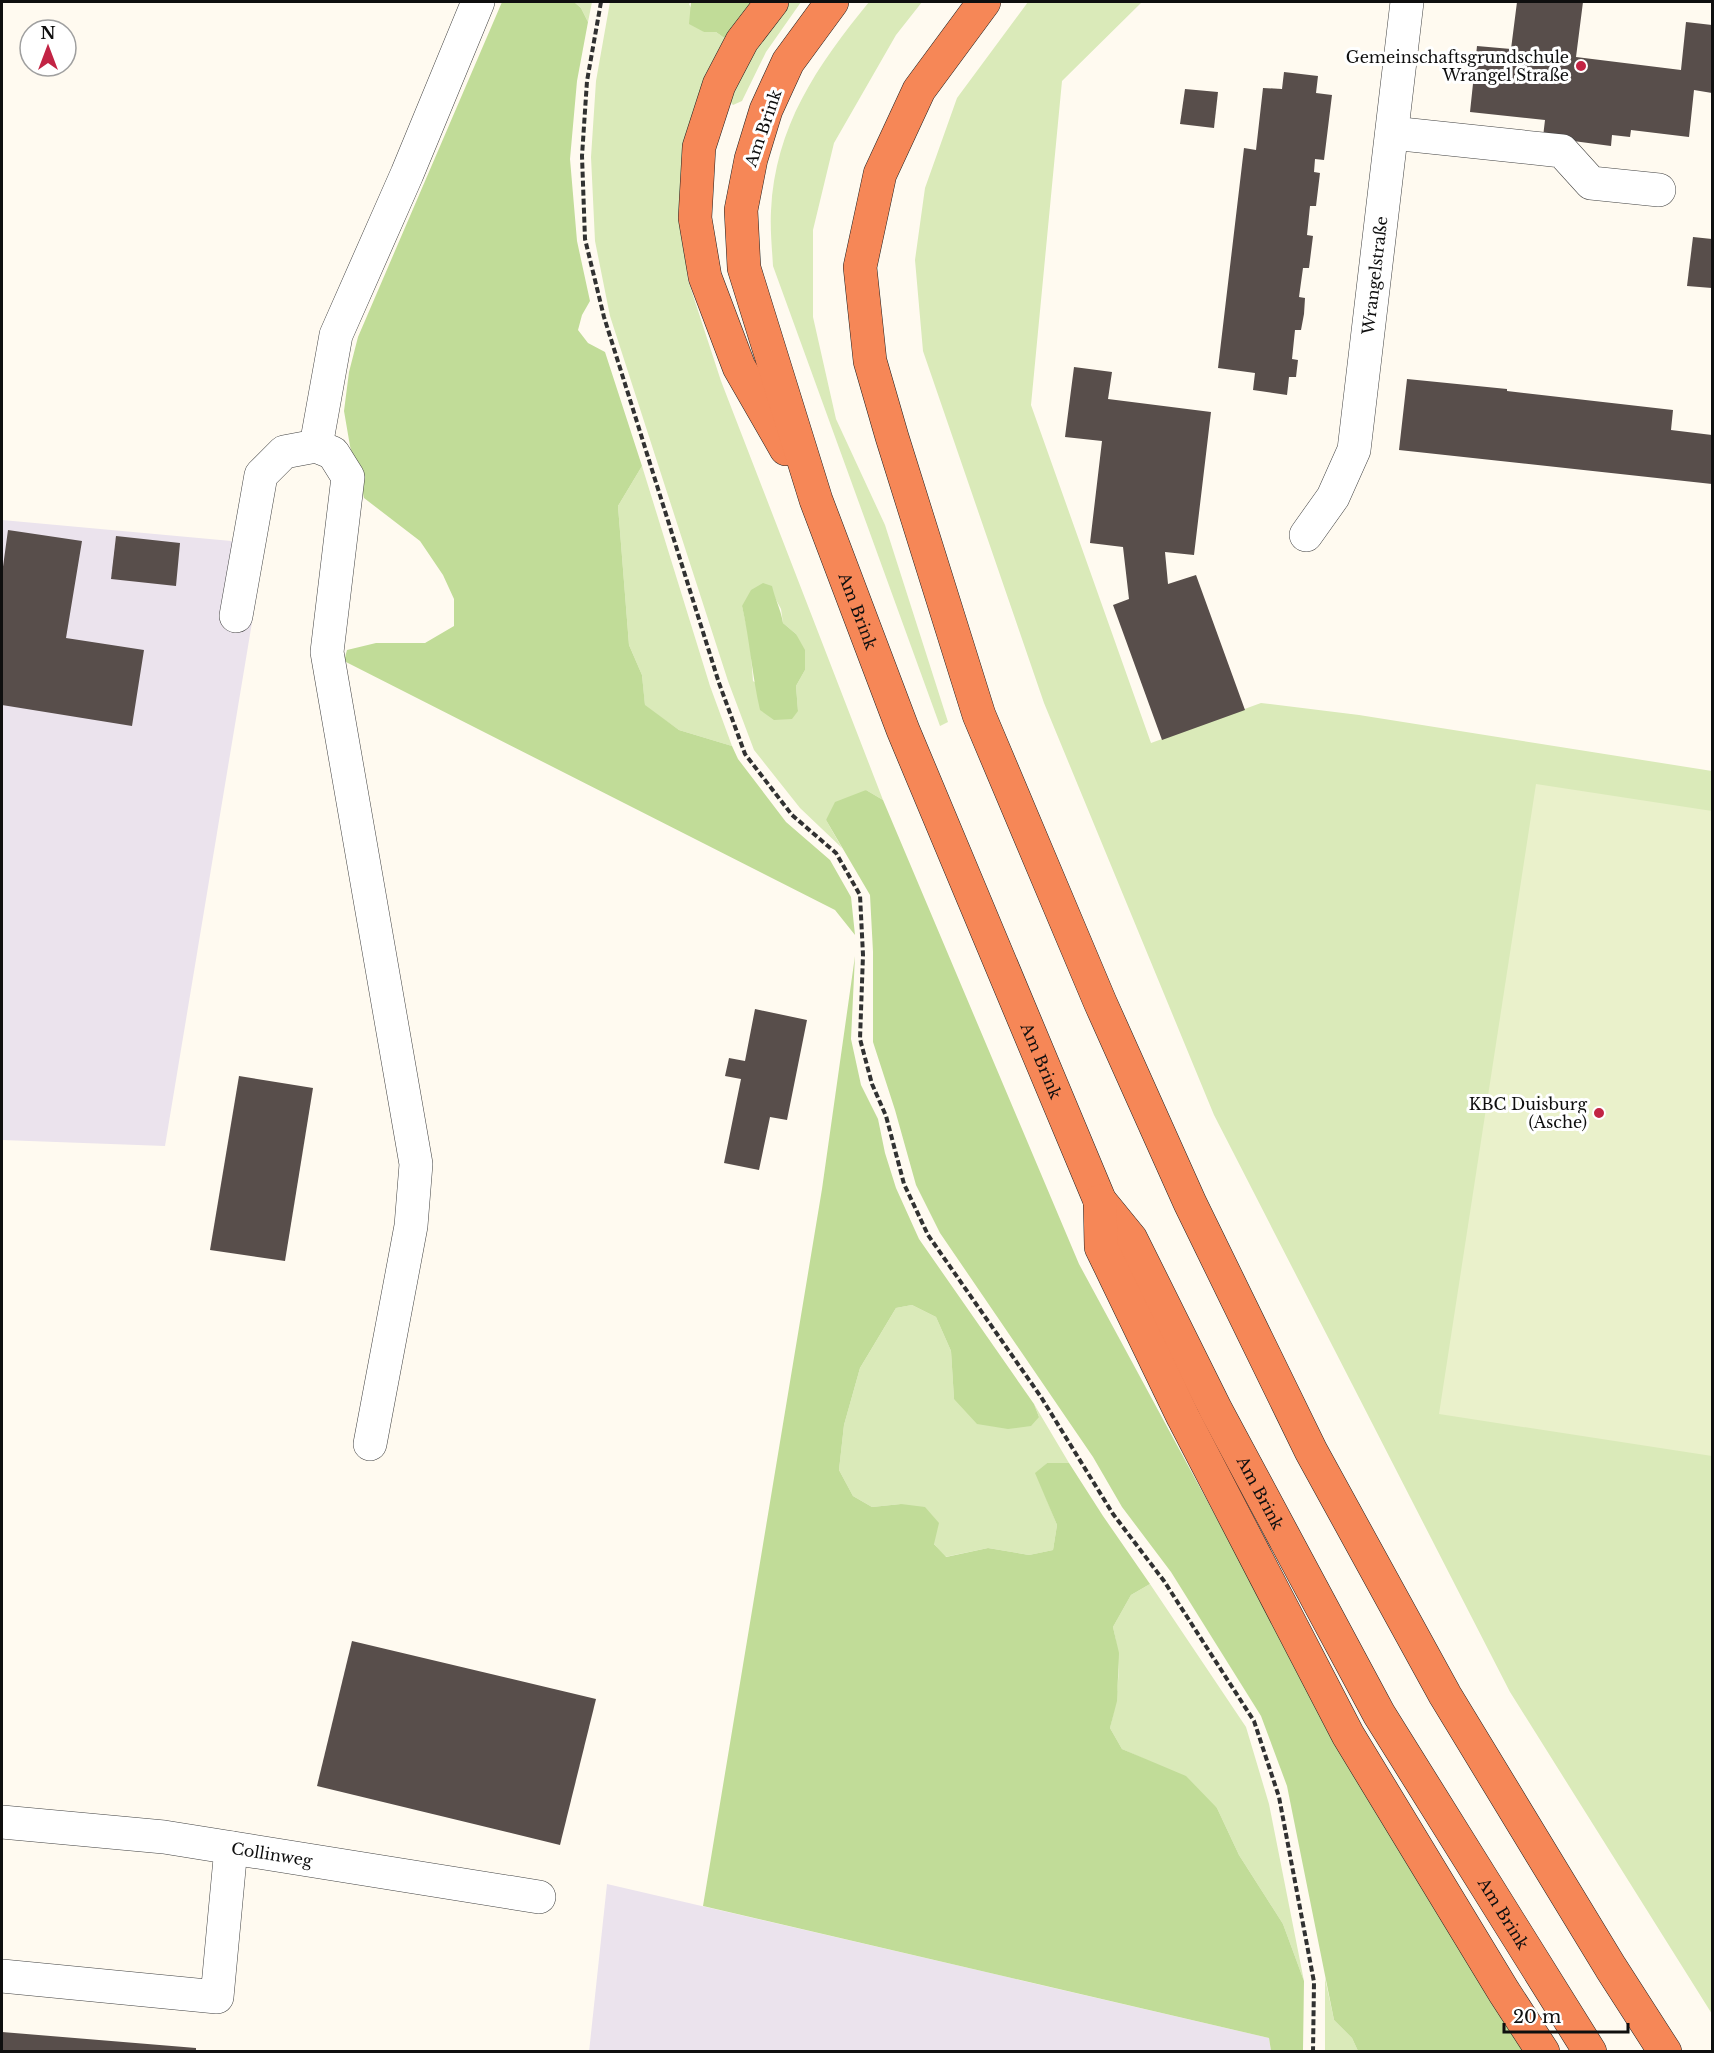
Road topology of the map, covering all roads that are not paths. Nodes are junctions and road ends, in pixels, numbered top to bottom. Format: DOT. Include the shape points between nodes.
graph roads {
  1 [pos="478,2"];
  2 [pos="772,2"];
  3 [pos="832,2"];
  4 [pos="984,2"];
  5 [pos="1407,2"];
  6 [pos="1392,133"];
  7 [pos="1659,190"];
  8 [pos="316,446"];
  9 [pos="816,500"];
  10 [pos="1306,534"];
  11 [pos="236,616"];
  12 [pos="1100,1201"];
  13 [pos="370,1444"];
  14 [pos="2,1822"];
  15 [pos="231,1848"];
  16 [pos="539,1897"];
  17 [pos="2,1976"];
  18 [pos="1543,2052"];
  19 [pos="1590,2052"];
  20 [pos="1665,2052"];
  1 -- 8 [label="street" via="336,334"];
  2 -- 9 [label="highway" via="742,41 719,85 699,147 695,218 705,277 738,367"];
  3 -- 9 [label="highway, Am Brink" via="788,62 766,110 741,210 744,268"];
  4 -- 20 [label="highway" via="919,90 880,174 861,267 870,361 979,715 1190,1203 1311,1451 1444,1695"];
  5 -- 6 [label="street, Wrangelstraße"];
  6 -- 7 [label="street" via="1562,151 1591,183"];
  6 -- 10 [label="street, Wrangelstraße" via="1354,450 1333,497"];
  8 -- 11 [label="street" via="284,452 261,474"];
  8 -- 13 [label="street" via="333,453 348,477 327,652 416,1164 411,1226"];
  9 -- 12 [label="highway, Am Brink" via="903,730"];
  12 -- 18 [label="highway" via="1101,1247 1183,1417 1348,1735"];
  12 -- 19 [label="highway, Am Brink" via="1131,1239 1216,1410 1379,1714"];
  14 -- 15 [label="street, Collinweg" via="164,1837"];
  15 -- 16 [label="street, Collinweg"];
  15 -- 17 [label="street" via="217,1997"];
}
